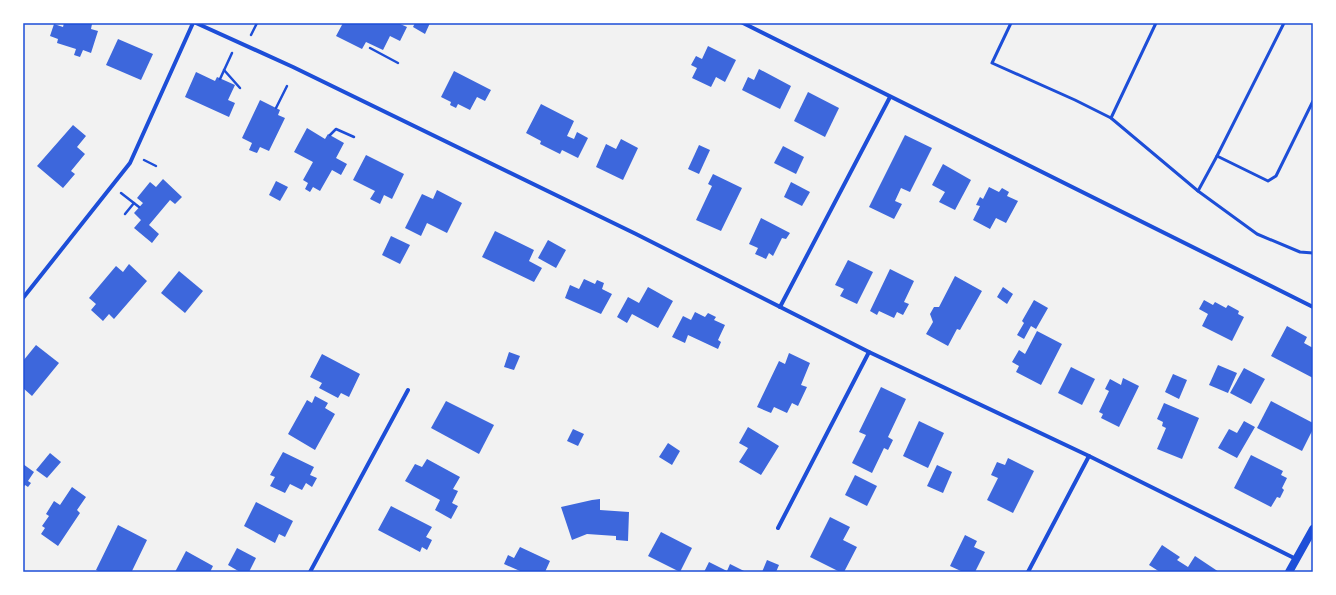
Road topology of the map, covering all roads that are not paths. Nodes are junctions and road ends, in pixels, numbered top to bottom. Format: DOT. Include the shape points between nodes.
graph roads {
  1 [pos="193,23"];
  2 [pos="196,23"];
  3 [pos="742,23"];
  4 [pos="1011,23"];
  5 [pos="1156,23"];
  6 [pos="1284,23"];
  7 [pos="890,97"];
  8 [pos="1313,101"];
  9 [pos="1111,118"];
  10 [pos="1217,156"];
  11 [pos="1198,191"];
  12 [pos="1313,253"];
  13 [pos="23,298"];
  14 [pos="780,307"];
  15 [pos="1313,307"];
  16 [pos="869,352"];
  17 [pos="408,390"];
  18 [pos="1089,456"];
  19 [pos="778,528"];
  20 [pos="1313,529"];
  21 [pos="1296,559"];
  22 [pos="310,572"];
  23 [pos="1028,572"];
  24 [pos="1289,572"];
  1 -- 13 [label="street" via="130,163"];
  2 -- 14 [label="street" via="293,67 648,239"];
  3 -- 7 [label="street"];
  4 -- 9 [label="lane" via="992,62"];
  5 -- 9 [label="lane"];
  6 -- 10 [label="lane"];
  7 -- 14 [label="street"];
  7 -- 15 [label="street"];
  8 -- 10 [label="lane" via="1276,176 1268,181"];
  9 -- 11 [label="lane"];
  10 -- 11 [label="lane"];
  11 -- 12 [label="lane" via="1257,234 1300,252"];
  14 -- 16 [label="street"];
  16 -- 18 [label="street"];
  16 -- 19 [label="street"];
  17 -- 22 [label="street"];
  18 -- 21 [label="street"];
  18 -- 23 [label="street"];
  20 -- 21 [label="main road"];
  21 -- 24 [label="main road"];
}
